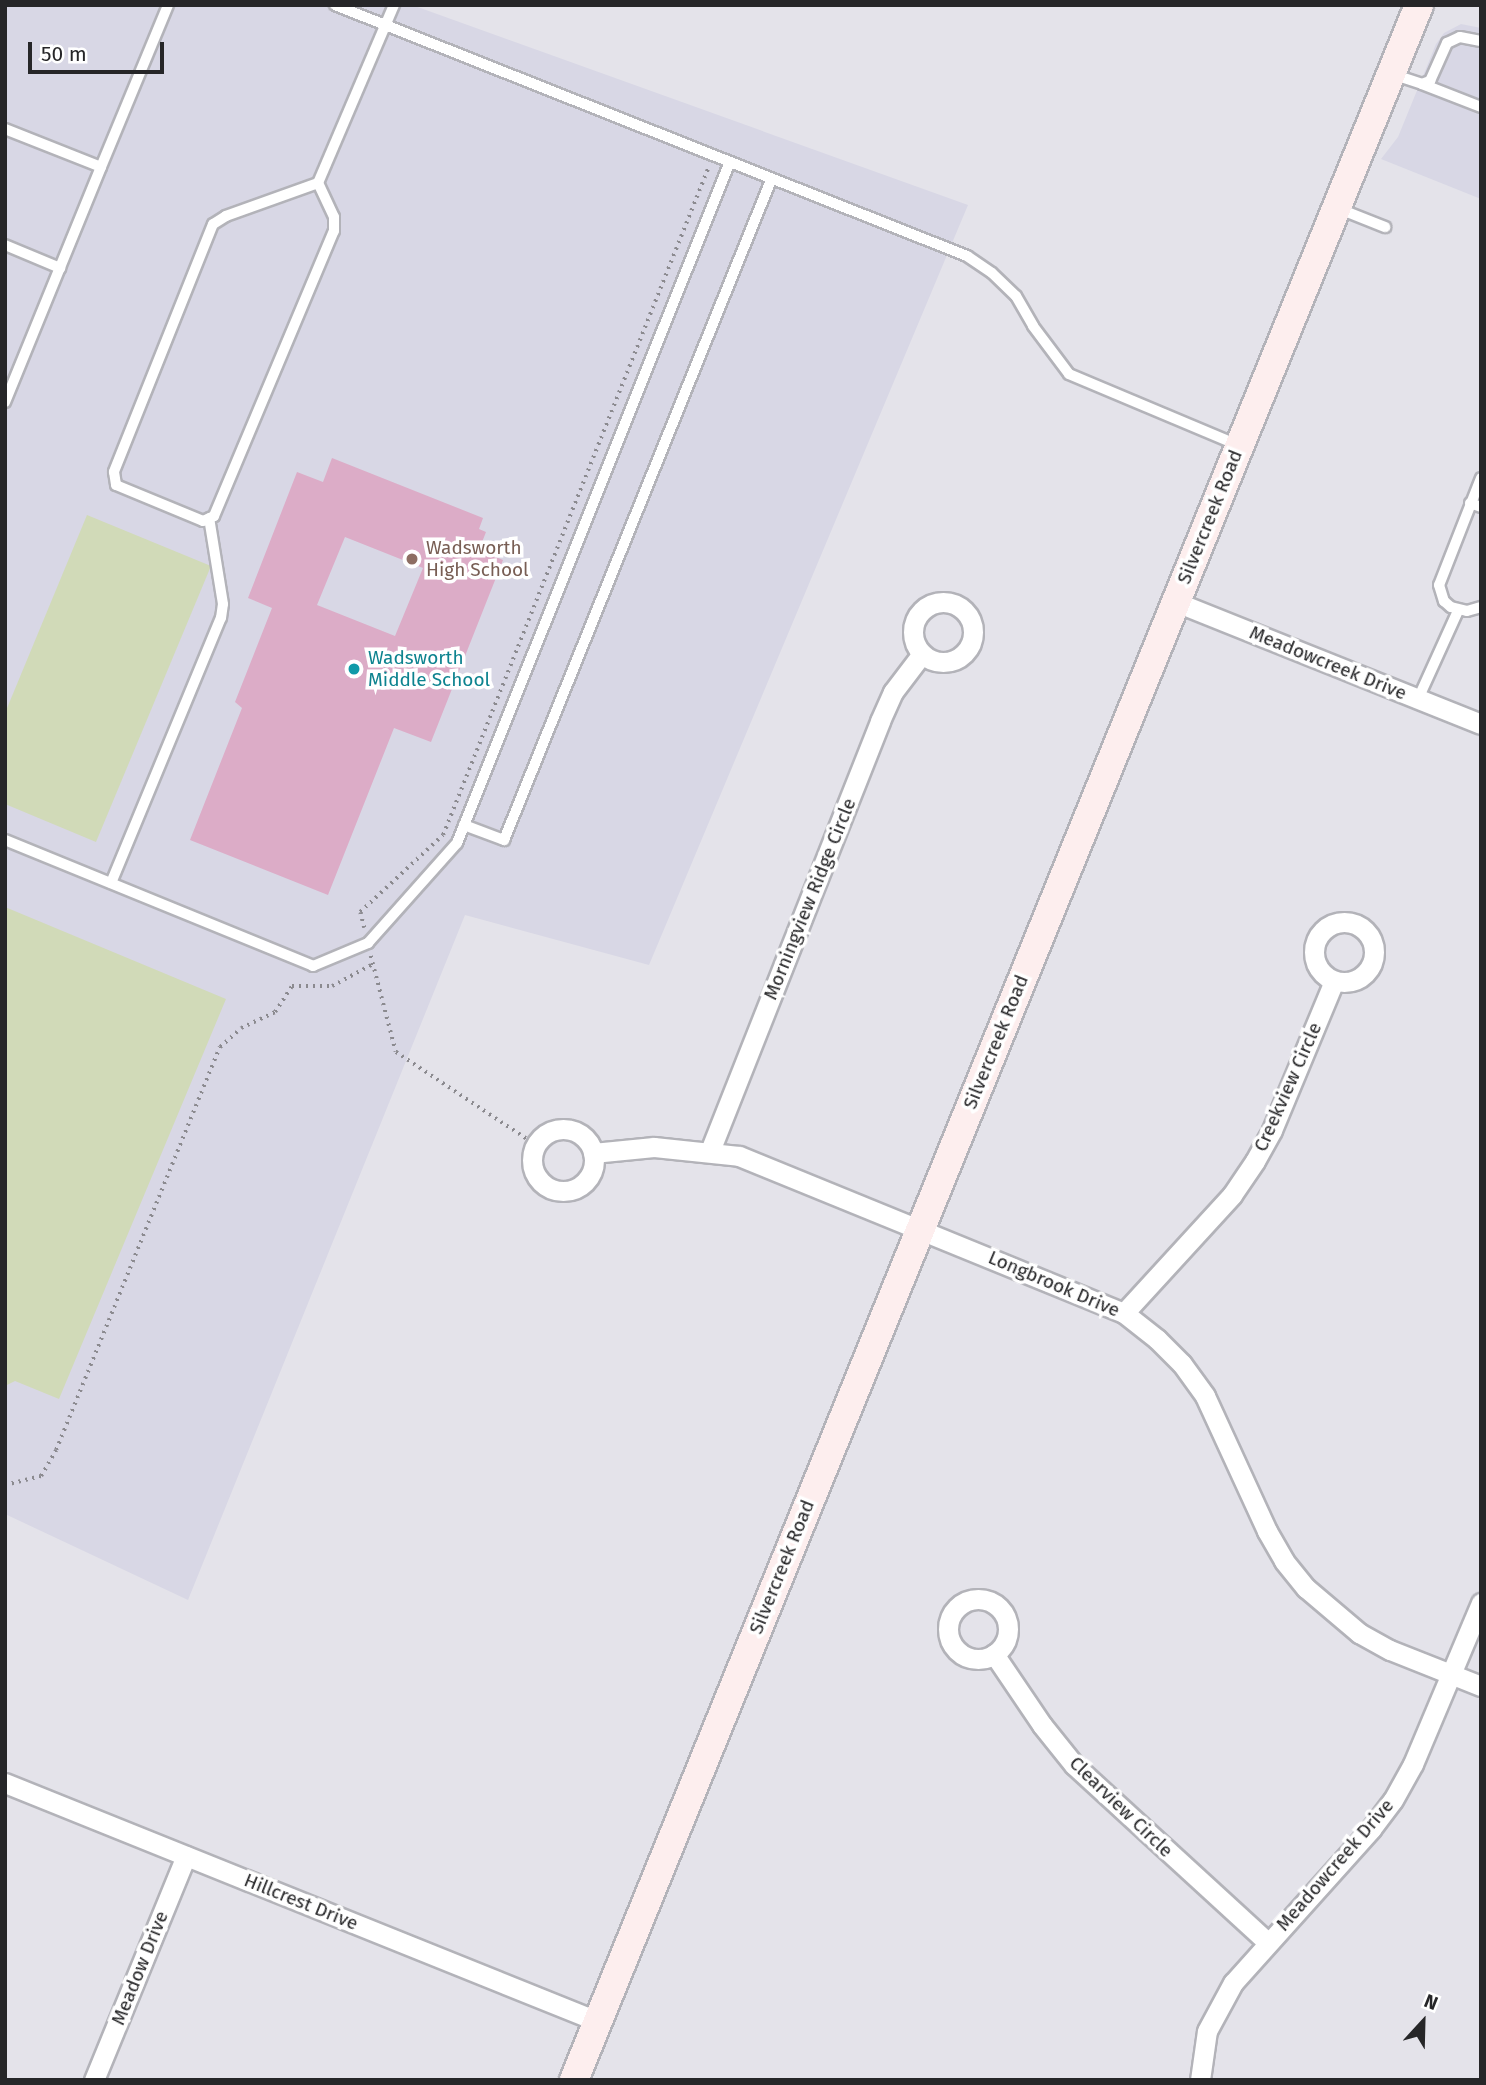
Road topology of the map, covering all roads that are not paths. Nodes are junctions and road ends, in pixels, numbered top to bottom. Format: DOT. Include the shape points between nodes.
graph roads {
  1 [pos="168,5"];
  2 [pos="335,5"];
  3 [pos="394,5"];
  4 [pos="1419,5"];
  5 [pos="386,26"];
  6 [pos="1481,41"];
  7 [pos="1391,73"];
  8 [pos="1422,85"];
  9 [pos="1481,107"];
  10 [pos="5,129"];
  11 [pos="729,164"];
  12 [pos="102,167"];
  13 [pos="771,180"];
  14 [pos="318,183"];
  15 [pos="1337,208"];
  16 [pos="1385,228"];
  17 [pos="5,245"];
  18 [pos="60,268"];
  19 [pos="5,402"];
  20 [pos="1240,446"];
  21 [pos="1481,478"];
  22 [pos="1476,505"];
  23 [pos="209,519"];
  24 [pos="1176,602"];
  25 [pos="1481,607"];
  26 [pos="1458,611"];
  27 [pos="922,654"];
  28 [pos="1418,699"];
  29 [pos="1481,724"];
  30 [pos="464,825"];
  31 [pos="5,840"];
  32 [pos="111,883"];
  33 [pos="1334,981"];
  34 [pos="710,1151"];
  35 [pos="593,1153"];
  36 [pos="920,1229"];
  37 [pos="1124,1313"];
  38 [pos="1481,1602"];
  39 [pos="995,1654"];
  40 [pos="1451,1675"];
  41 [pos="1481,1686"];
  42 [pos="5,1783"];
  43 [pos="186,1856"];
  44 [pos="1268,1943"];
  45 [pos="597,2021"];
  46 [pos="94,2080"];
  47 [pos="574,2080"];
  48 [pos="1200,2080"];
  1 -- 12 [label="lane"];
  2 -- 5 [label="lane"];
  3 -- 5 [label="lane"];
  4 -- 7 [label="street, Silvercreek Road"];
  5 -- 11 [label="lane"];
  5 -- 14 [label="lane"];
  6 -- 8 [label="lane" via="1460,37 1447,43 1430,81"];
  7 -- 8 [label="lane"];
  7 -- 15 [label="street, Silvercreek Road"];
  8 -- 9 [label="lane"];
  10 -- 12 [label="lane"];
  11 -- 13 [label="lane"];
  11 -- 30 [label="lane"];
  12 -- 18 [label="lane"];
  13 -- 20 [label="lane" via="967,256 1016,296 1069,374"];
  13 -- 30 [label="lane" via="504,840"];
  14 -- 23 [label="lane" via="334,217 334,231"];
  14 -- 23 [label="lane" via="213,224 114,472 116,485 203,521"];
  15 -- 16 [label="lane"];
  15 -- 20 [label="street, Silvercreek Road"];
  17 -- 18 [label="lane"];
  18 -- 19 [label="lane"];
  20 -- 24 [label="street, Silvercreek Road"];
  21 -- 22 [label="lane"];
  22 -- 26 [label="lane" via="1439,585 1444,601"];
  23 -- 32 [label="lane" via="223,604 221,618"];
  24 -- 28 [label="street, Meadowcreek Drive"];
  24 -- 36 [label="street, Silvercreek Road"];
  25 -- 26 [label="lane"];
  26 -- 28 [label="lane"];
  27 -- 34 [label="street, Morningview Ridge Circle" via="894,692 880,722"];
  28 -- 29 [label="street, Meadowcreek Drive"];
  30 -- 32 [label="lane" via="457,843 368,943 313,966"];
  31 -- 32 [label="lane"];
  33 -- 37 [label="street, Creekview Circle" via="1255,1161 1232,1195"];
  34 -- 35 [label="street, Longbrook Drive" via="654,1147"];
  34 -- 36 [label="street, Longbrook Drive" via="739,1156"];
  36 -- 37 [label="street, Longbrook Drive"];
  36 -- 45 [label="street, Silvercreek Road"];
  37 -- 40 [label="street, Longbrook Drive" via="1174,1356 1205,1396 1266,1531 1306,1588 1359,1633"];
  38 -- 40 [label="street, Meadowcreek Drive"];
  39 -- 44 [label="street, Clearview Circle" via="1074,1765"];
  40 -- 41 [label="street, Longbrook Drive"];
  40 -- 44 [label="street, Meadowcreek Drive" via="1393,1800"];
  42 -- 43 [label="street, Hillcrest Drive"];
  43 -- 45 [label="street, Hillcrest Drive"];
  43 -- 46 [label="street, Meadow Drive"];
  44 -- 48 [label="street, Meadowcreek Drive" via="1219,2004 1207,2031"];
  45 -- 47 [label="street, Silvercreek Road"];
}
